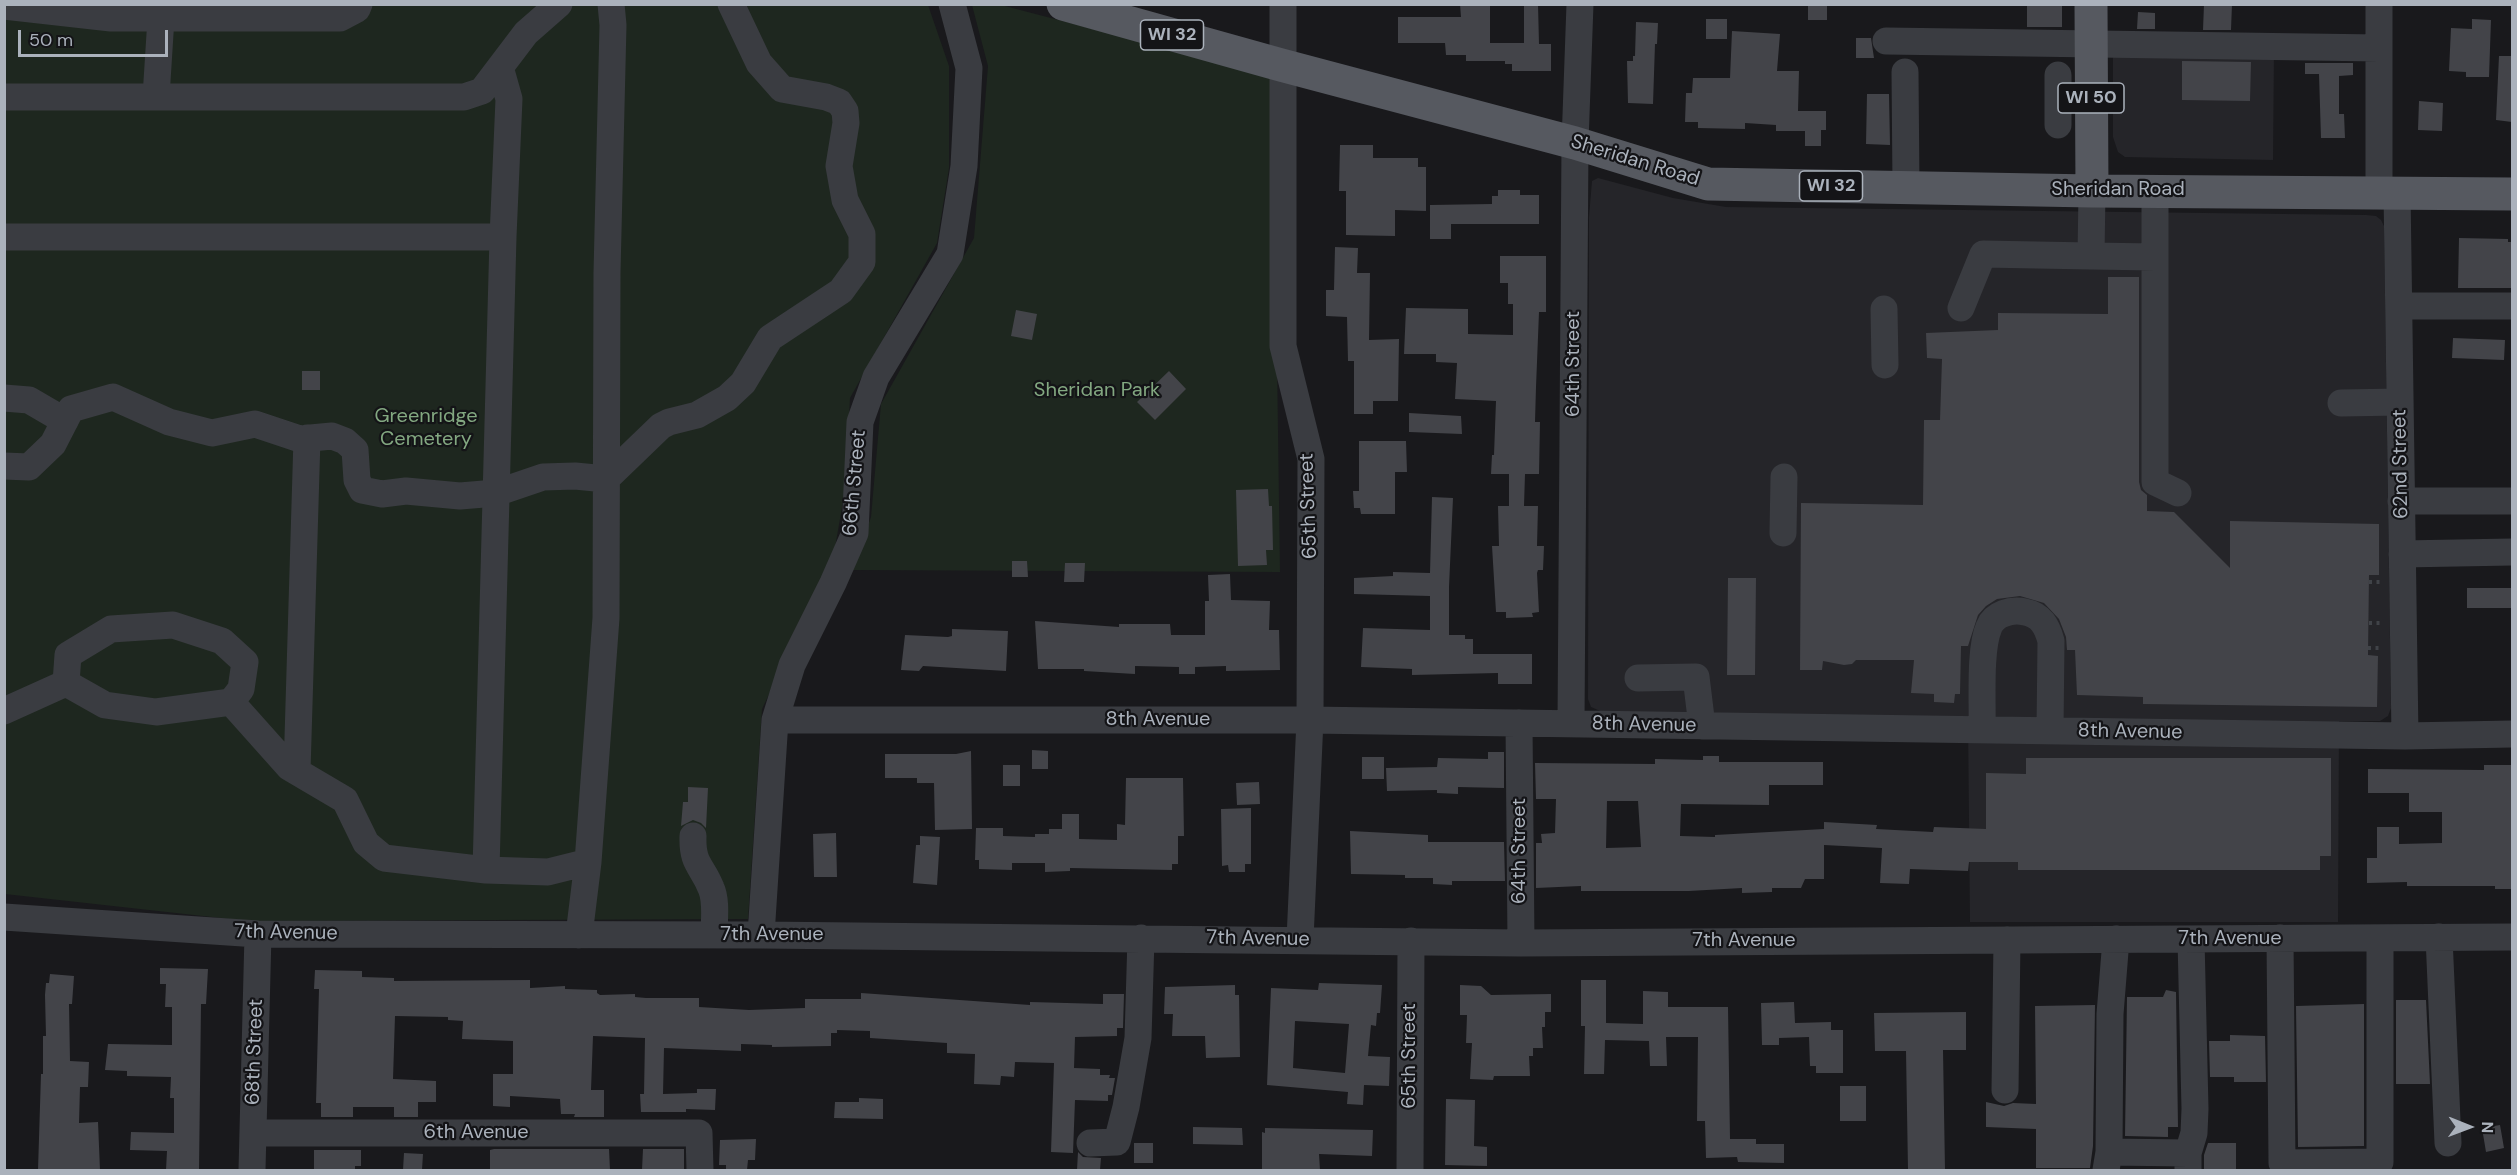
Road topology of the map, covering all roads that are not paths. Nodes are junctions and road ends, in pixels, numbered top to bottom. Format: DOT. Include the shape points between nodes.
graph roads {
  1 [pos="359,4"];
  2 [pos="559,4"];
  3 [pos="611,4"];
  4 [pos="731,4"];
  5 [pos="952,4"];
  6 [pos="1064,4"];
  7 [pos="1283,4"];
  8 [pos="1580,4"];
  9 [pos="2091,4"];
  10 [pos="2379,4"];
  11 [pos="4,6"];
  12 [pos="161,18"];
  13 [pos="1886,41"];
  14 [pos="2091,44"];
  15 [pos="2379,48"];
  16 [pos="1281,65"];
  17 [pos="500,67"];
  18 [pos="1905,72"];
  19 [pos="2058,75"];
  20 [pos="4,97"];
  21 [pos="156,97"];
  22 [pos="2058,125"];
  23 [pos="1575,142"];
  24 [pos="1906,187"];
  25 [pos="2092,191"];
  26 [pos="2155,191"];
  27 [pos="2388,192"];
  28 [pos="2512,194"];
  29 [pos="4,237"];
  30 [pos="503,237"];
  31 [pos="2091,256"];
  32 [pos="2155,257"];
  33 [pos="2399,306"];
  34 [pos="2512,306"];
  35 [pos="1961,308"];
  36 [pos="1884,309"];
  37 [pos="1885,365"];
  38 [pos="4,398"];
  39 [pos="2341,402"];
  40 [pos="2400,402"];
  41 [pos="65,421"];
  42 [pos="307,438"];
  43 [pos="4,466"];
  44 [pos="1784,477"];
  45 [pos="606,479"];
  46 [pos="2177,481"];
  47 [pos="496,493"];
  48 [pos="2402,501"];
  49 [pos="2512,501"];
  50 [pos="1783,532"];
  51 [pos="2512,552"];
  52 [pos="2402,554"];
  53 [pos="1638,678"];
  54 [pos="66,683"];
  55 [pos="231,702"];
  56 [pos="4,711"];
  57 [pos="775,720"];
  58 [pos="1310,720"];
  59 [pos="1519,723"];
  60 [pos="1571,724"];
  61 [pos="1702,726"];
  62 [pos="1982,730"];
  63 [pos="2050,731"];
  64 [pos="2512,734"];
  65 [pos="2405,736"];
  66 [pos="297,771"];
  67 [pos="693,836"];
  68 [pos="588,862"];
  69 [pos="486,870"];
  70 [pos="4,917"];
  71 [pos="258,934"];
  72 [pos="579,934"];
  73 [pos="714,935"];
  74 [pos="761,935"];
  75 [pos="2439,937"];
  76 [pos="2512,937"];
  77 [pos="1141,938"];
  78 [pos="2280,938"];
  79 [pos="2380,938"];
  80 [pos="1300,939"];
  81 [pos="2116,939"];
  82 [pos="2191,939"];
  83 [pos="2007,940"];
  84 [pos="1411,941"];
  85 [pos="1521,943"];
  86 [pos="2005,1090"];
  87 [pos="253,1133"];
  88 [pos="1090,1143"];
  89 [pos="2448,1143"];
  90 [pos="2107,1161"];
  91 [pos="2188,1162"];
  92 [pos="252,1170"];
  93 [pos="700,1170"];
  94 [pos="1410,1170"];
  1 -- 12 [label="street" via="340,18"];
  2 -- 17 [label="street" via="526,33"];
  3 -- 45 [label="street"];
  4 -- 45 [label="street" via="759,63 782,89 826,97 839,102 845,111 839,166 845,200 862,234 862,262 841,291 770,338 743,383 727,398 697,415 661,426"];
  5 -- 57 [label="street, 66th Street" via="969,68 964,166 950,254 876,377 860,422 855,533 792,665"];
  6 -- 16 [label="main road, Sheridan Road / WI 32"];
  7 -- 16 [label="street, 65th Street"];
  8 -- 23 [label="street, 64th Street"];
  9 -- 14 [label="main road, WI 50"];
  10 -- 15 [label="street, 62nd Street"];
  11 -- 12 [label="street" via="111,18"];
  12 -- 21 [label="street"];
  13 -- 14 [label="street"];
  14 -- 15 [label="street"];
  14 -- 25 [label="main road, WI 50"];
  15 -- 27 [label="street, 62nd Street"];
  16 -- 23 [label="main road, Sheridan Road / WI 32"];
  16 -- 58 [label="street, 65th Street" via="1282,346 1311,459"];
  17 -- 21 [label="street" via="482,91 464,97"];
  17 -- 30 [label="street" via="509,99"];
  18 -- 24 [label="street"];
  19 -- 22 [label="street"];
  20 -- 21 [label="street"];
  23 -- 24 [label="main road, Sheridan Road / WI 32" via="1708,184"];
  23 -- 60 [label="street, 64th Street"];
  24 -- 25 [label="main road, Sheridan Road / WI 32"];
  25 -- 26 [label="main road, Sheridan Road / WI 32"];
  25 -- 31 [label="street"];
  26 -- 27 [label="main road, Sheridan Road / WI 32"];
  26 -- 32 [label="street"];
  27 -- 28 [label="main road, Sheridan Road / WI 32"];
  27 -- 33 [label="street, 62nd Street"];
  29 -- 30 [label="street"];
  30 -- 47 [label="street"];
  31 -- 32 [label="street"];
  31 -- 35 [label="street" via="1983,254"];
  32 -- 46 [label="street" via="2155,482"];
  33 -- 34 [label="street"];
  33 -- 40 [label="street, 62nd Street"];
  36 -- 37 [label="street"];
  38 -- 41 [label="street" via="28,400"];
  39 -- 40 [label="street"];
  40 -- 48 [label="street, 62nd Street"];
  41 -- 42 [label="street" via="70,409 113,397 169,423 212,433 255,424"];
  41 -- 43 [label="street" via="53,444 29,466"];
  42 -- 47 [label="street" via="332,436 355,450 357,480 362,490 460,496"];
  42 -- 66 [label="street"];
  44 -- 50 [label="street"];
  45 -- 47 [label="street" via="543,477"];
  45 -- 68 [label="street" via="606,618"];
  47 -- 69 [label="street"];
  48 -- 49 [label="street"];
  48 -- 52 [label="street, 62nd Street"];
  51 -- 52 [label="street"];
  52 -- 65 [label="street, 62nd Street"];
  53 -- 61 [label="street" via="1695,677"];
  54 -- 55 [label="street" via="105,705 156,712"];
  54 -- 55 [label="street" via="68,655 111,629 172,625 222,641 244,662 241,689"];
  54 -- 56 [label="street"];
  55 -- 66 [label="street" via="289,767"];
  57 -- 58 [label="street, 8th Avenue"];
  57 -- 74 [label="street, 66th Street"];
  58 -- 59 [label="street, 8th Avenue"];
  58 -- 80 [label="street, 65th Street"];
  59 -- 60 [label="street, 8th Avenue"];
  59 -- 85 [label="street, 64th Street"];
  60 -- 61 [label="street, 8th Avenue"];
  61 -- 62 [label="street, 8th Avenue"];
  62 -- 63 [label="street, 8th Avenue"];
  62 -- 63 [label="street" via="1984,641 1989,624 2001,614 2016,610 2040,618 2048,629"];
  63 -- 65 [label="street, 8th Avenue"];
  64 -- 65 [label="street, 8th Avenue"];
  66 -- 69 [label="street" via="345,800 366,843 384,858"];
  67 -- 73 [label="street" via="692,852 711,888"];
  68 -- 69 [label="street" via="548,872"];
  68 -- 72 [label="street"];
  70 -- 71 [label="street, 7th Avenue"];
  71 -- 72 [label="street, 7th Avenue"];
  71 -- 87 [label="street, 68th Street"];
  72 -- 73 [label="street, 7th Avenue"];
  73 -- 74 [label="street, 7th Avenue"];
  74 -- 77 [label="street, 7th Avenue"];
  75 -- 76 [label="street, 7th Avenue"];
  75 -- 79 [label="street, 7th Avenue"];
  75 -- 89 [label="street"];
  77 -- 80 [label="street, 7th Avenue"];
  77 -- 88 [label="street" via="1138,1038 1126,1107 1117,1142"];
  78 -- 79 [label="street, 7th Avenue"];
  78 -- 79 [label="street" via="2282,1163 2380,1162"];
  78 -- 82 [label="street, 7th Avenue"];
  80 -- 84 [label="street, 7th Avenue"];
  81 -- 82 [label="street, 7th Avenue"];
  81 -- 83 [label="street, 7th Avenue"];
  81 -- 90 [label="street"];
  82 -- 91 [label="street" via="2195,1109"];
  83 -- 85 [label="street, 7th Avenue"];
  83 -- 86 [label="street"];
  84 -- 85 [label="street, 7th Avenue"];
  84 -- 94 [label="street, 65th Street"];
  87 -- 92 [label="street, 68th Street"];
  87 -- 93 [label="street, 6th Avenue" via="699,1133"];
  90 -- 91 [label="street"];
}
